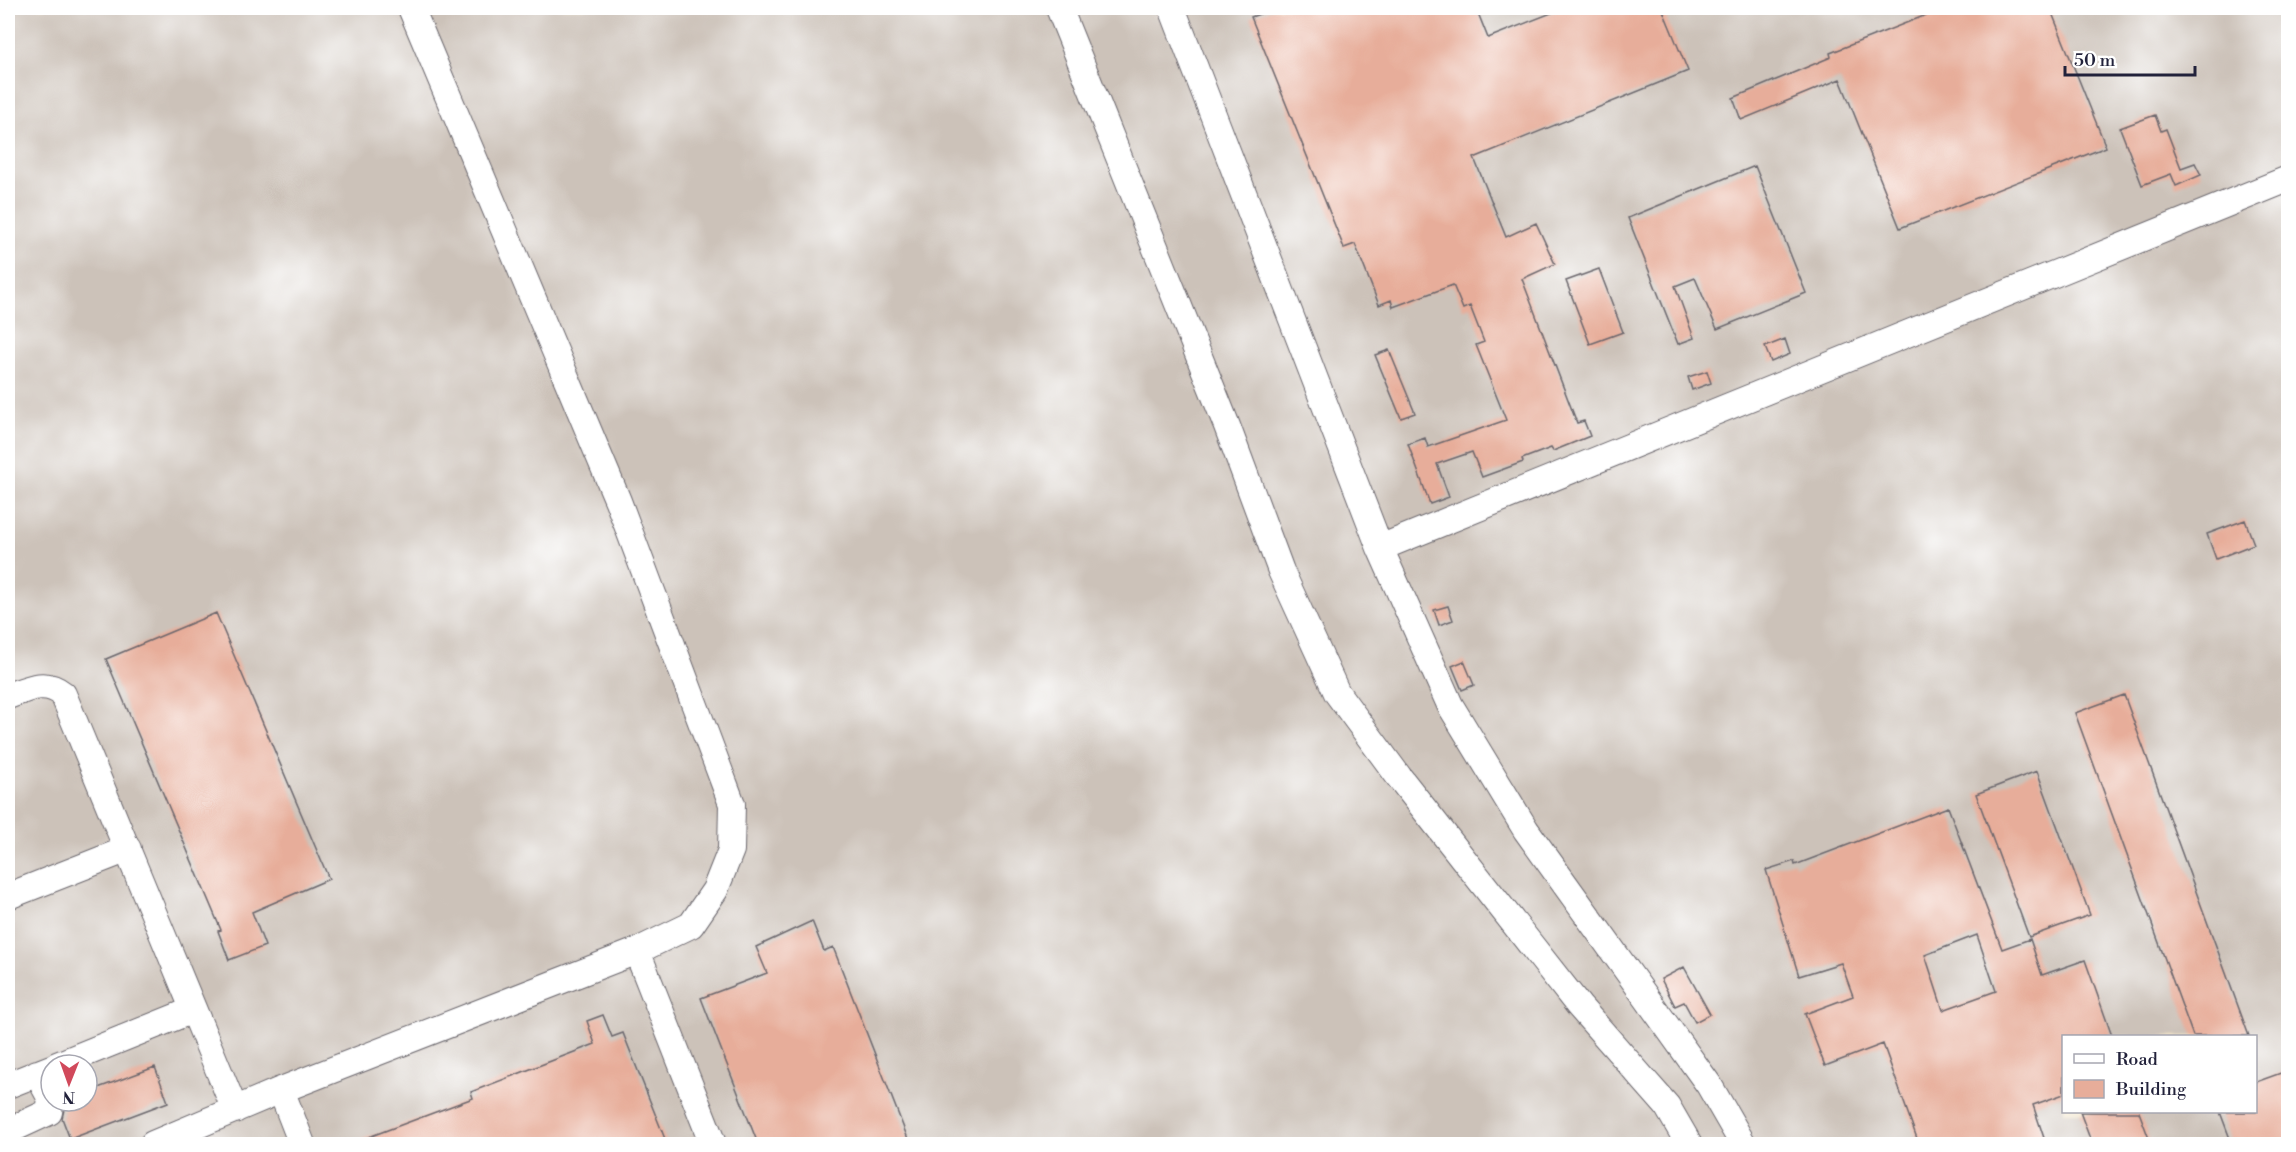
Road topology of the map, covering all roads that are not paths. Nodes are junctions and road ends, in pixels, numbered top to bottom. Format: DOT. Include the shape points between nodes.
graph roads {
  1 [pos="411,8"];
  2 [pos="1059,8"];
  3 [pos="1172,8"];
  4 [pos="2289,179"];
  5 [pos="1380,548"];
  6 [pos="8,696"];
  7 [pos="128,849"];
  8 [pos="9,896"];
  9 [pos="637,951"];
  10 [pos="193,1010"];
  11 [pos="87,1053"];
  12 [pos="39,1073"];
  13 [pos="8,1085"];
  14 [pos="280,1090"];
  15 [pos="235,1110"];
  16 [pos="47,1113"];
  17 [pos="8,1131"];
  18 [pos="153,1144"];
  19 [pos="302,1144"];
  20 [pos="713,1144"];
  21 [pos="1689,1144"];
  22 [pos="1743,1144"];
  1 -- 9 [label="street" via="618,501 732,804 731,850 715,890 692,925"];
  2 -- 21 [label="street" via="1281,571 1337,693 1579,1006 1667,1106"];
  3 -- 5 [label="street"];
  4 -- 5 [label="street"];
  5 -- 22 [label="street" via="1450,705 1526,830 1709,1085"];
  6 -- 7 [label="street" via="40,685 55,687 63,694"];
  7 -- 8 [label="street"];
  7 -- 10 [label="street"];
  9 -- 14 [label="street"];
  9 -- 20 [label="street"];
  10 -- 11 [label="street"];
  10 -- 15 [label="street"];
  12 -- 13 [label="street"];
  14 -- 15 [label="street"];
  14 -- 19 [label="street"];
  15 -- 18 [label="street"];
  16 -- 17 [label="street"];
}
